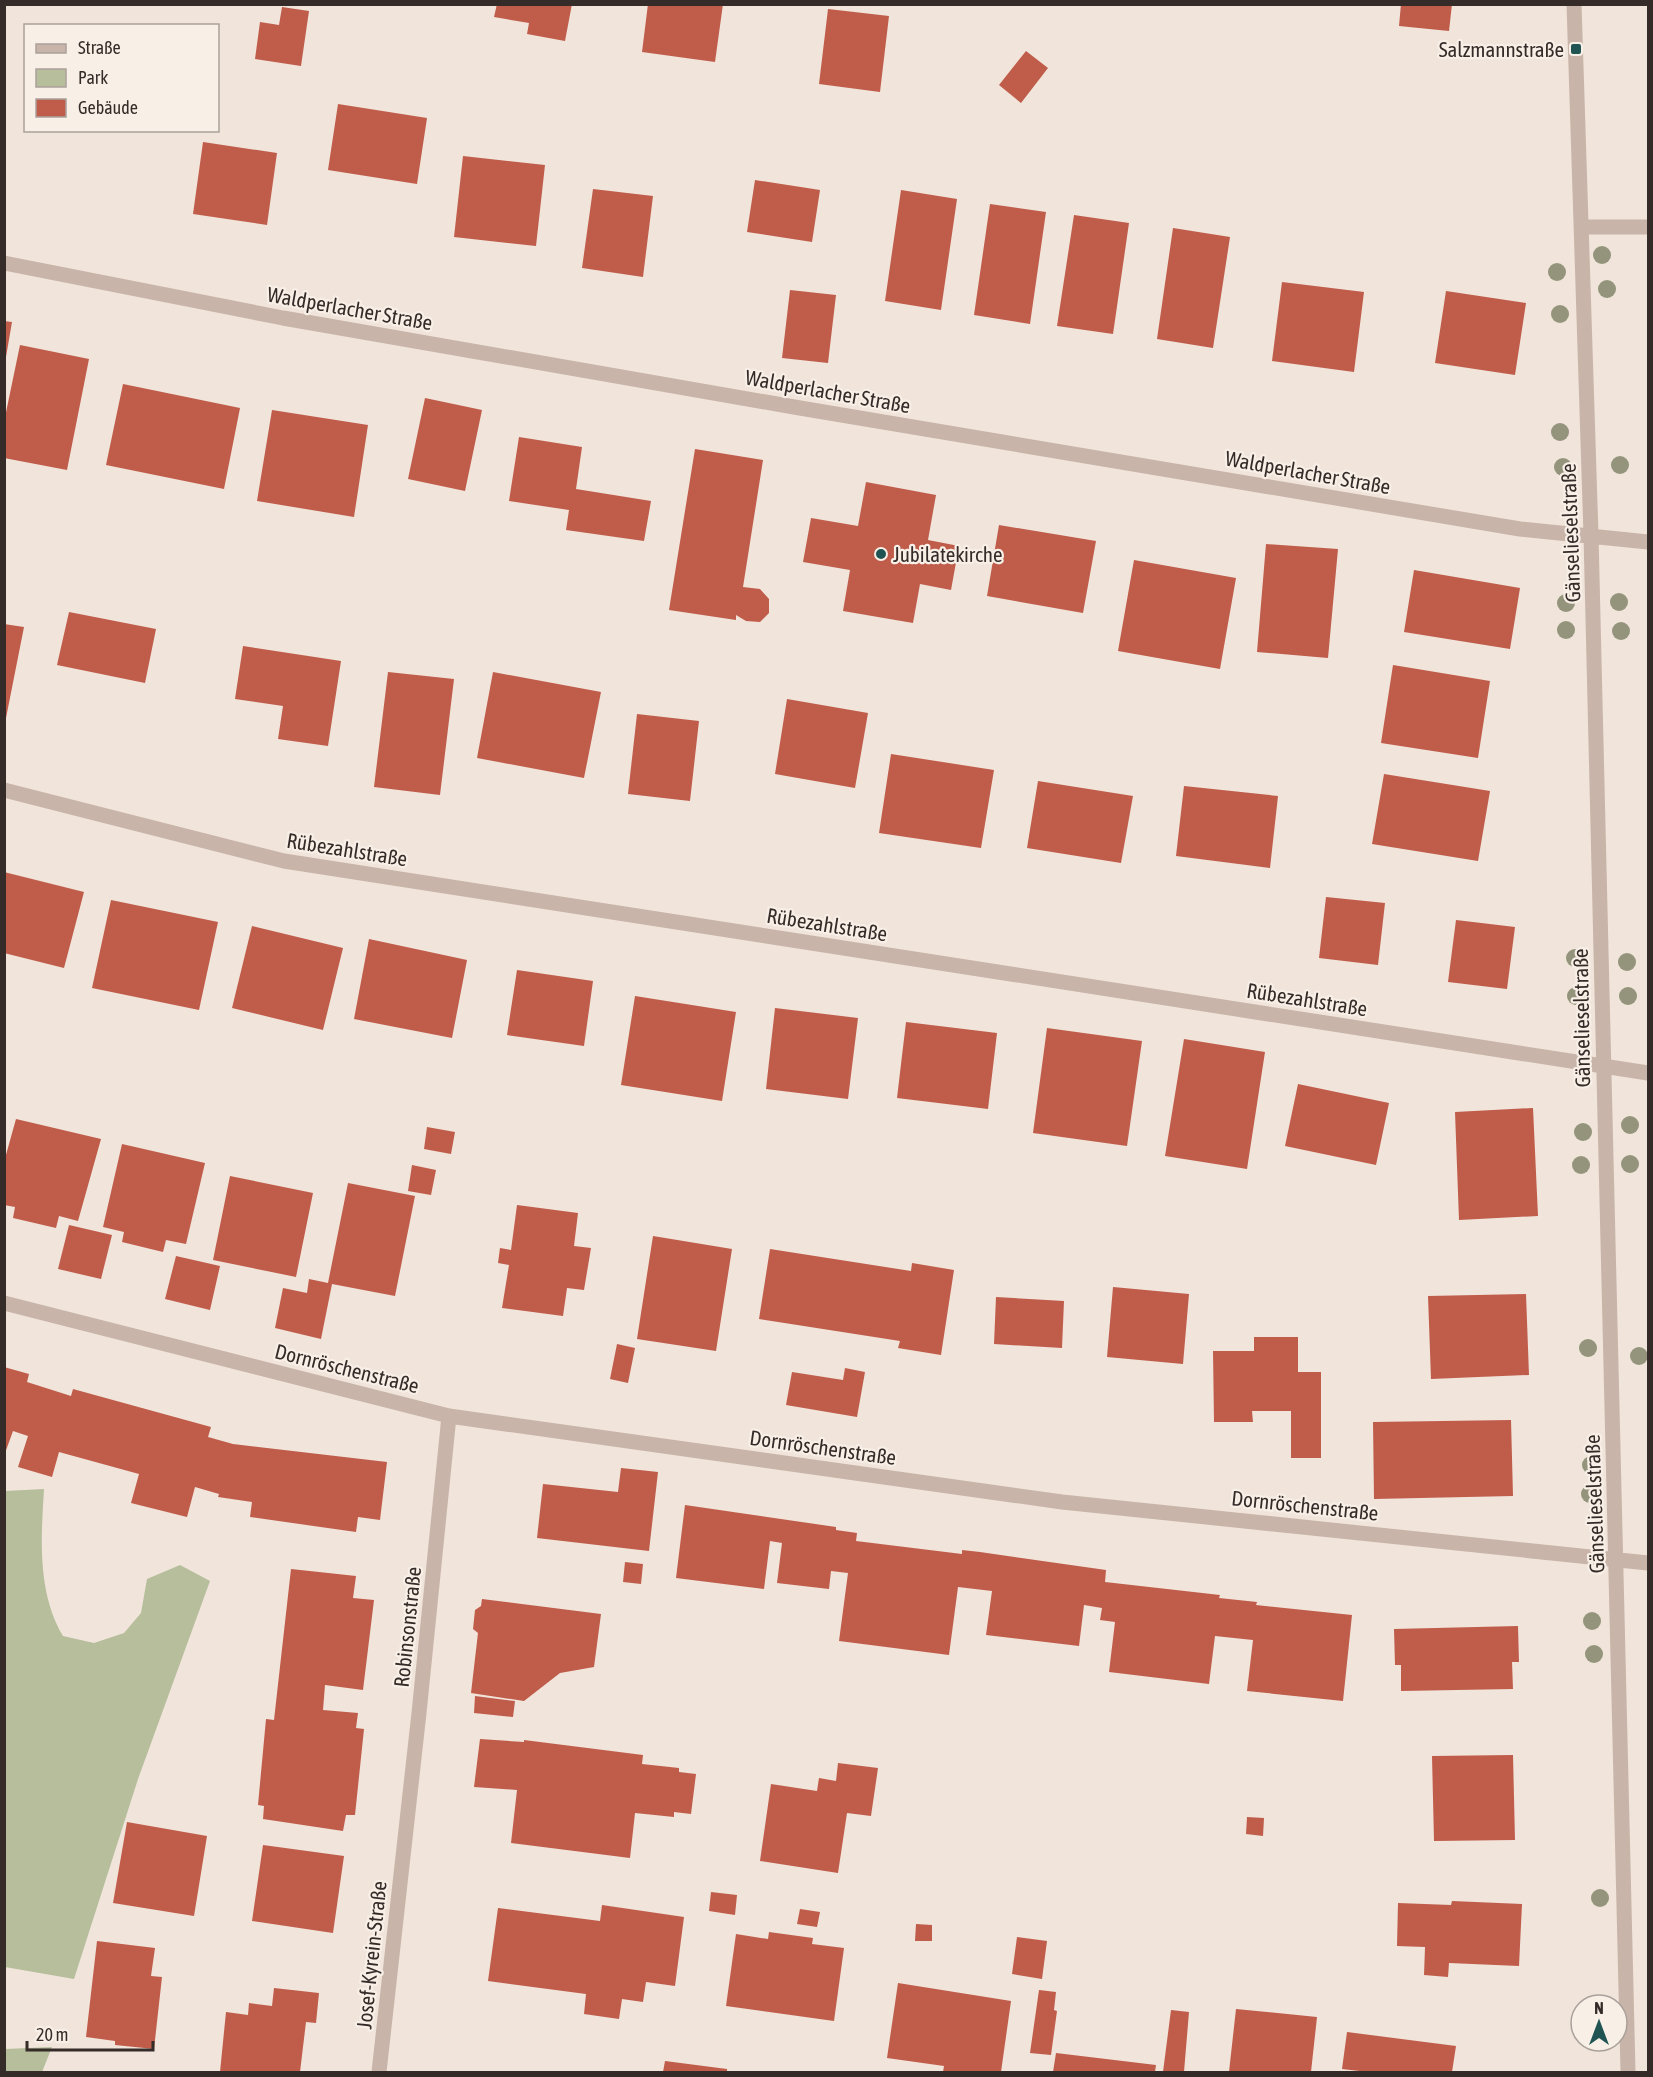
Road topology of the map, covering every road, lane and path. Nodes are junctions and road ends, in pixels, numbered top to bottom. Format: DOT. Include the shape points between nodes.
graph roads {
  1 [pos="1574,4"];
  2 [pos="1582,227"];
  3 [pos="1648,227"];
  4 [pos="4,263"];
  5 [pos="1592,535"];
  6 [pos="1648,542"];
  7 [pos="4,790"];
  8 [pos="1603,1066"];
  9 [pos="1648,1073"];
  10 [pos="4,1303"];
  11 [pos="449,1416"];
  12 [pos="1616,1560"];
  13 [pos="1648,1563"];
  14 [pos="405,1841"];
  15 [pos="378,2073"];
  16 [pos="1628,2073"];
  1 -- 2 [label="street, Gänselieselstraße"];
  2 -- 3 [label="street"];
  2 -- 5 [label="street, Gänselieselstraße"];
  4 -- 5 [label="street, Waldperlacher Straße" via="283,318 643,381 1520,529"];
  5 -- 6 [label="street, Waldperlacher Straße"];
  5 -- 8 [label="street, Gänselieselstraße"];
  7 -- 8 [label="street, Rübezahlstraße" via="284,861"];
  8 -- 9 [label="street, Rübezahlstraße"];
  8 -- 12 [label="street, Gänselieselstraße"];
  10 -- 11 [label="street, Dornröschenstraße"];
  11 -- 12 [label="street, Dornröschenstraße" via="1062,1502"];
  11 -- 14 [label="street, Robinsonstraße"];
  12 -- 13 [label="street, Dornröschenstraße"];
  12 -- 16 [label="street, Gänselieselstraße"];
  14 -- 15 [label="street, Josef-Kyrein-Straße"];
}
